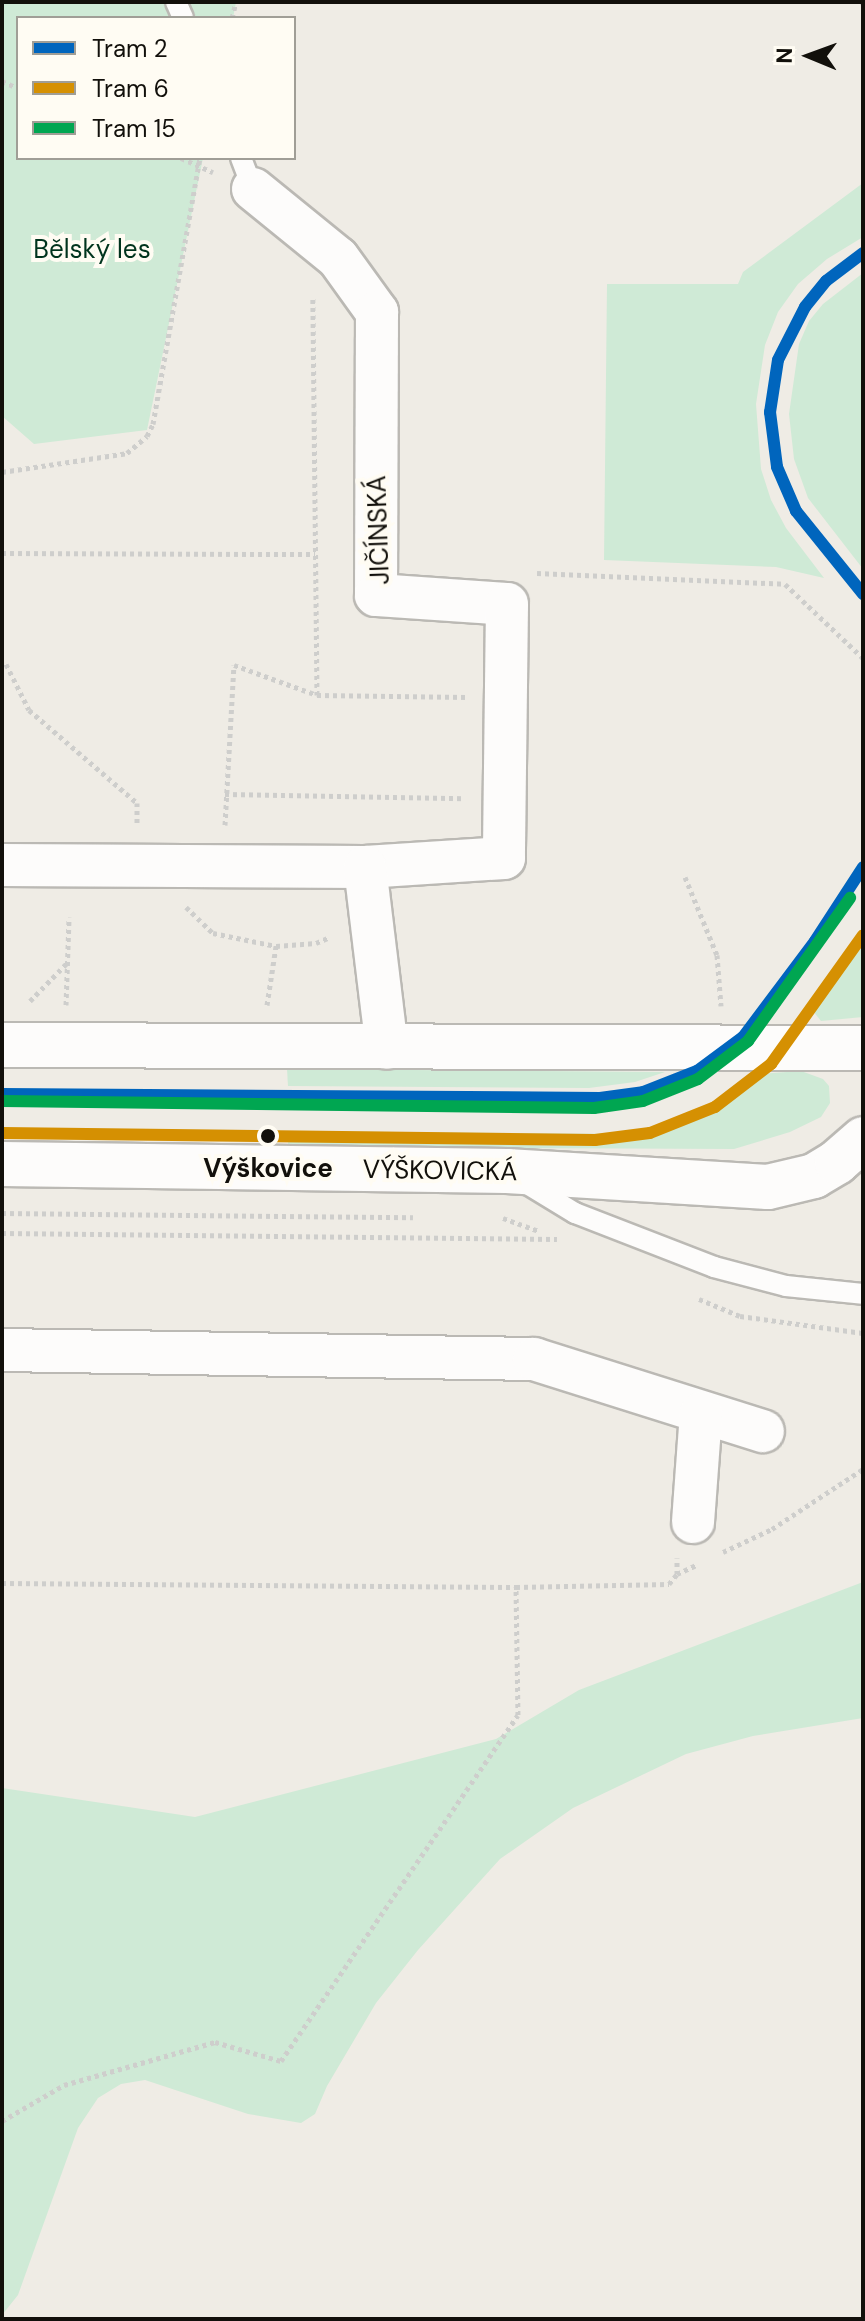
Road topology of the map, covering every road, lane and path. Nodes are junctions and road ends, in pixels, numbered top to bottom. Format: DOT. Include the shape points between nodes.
graph roads {
  1 [pos="200,160"];
  2 [pos="247,174"];
  3 [pos="313,238"];
  4 [pos="2,472"];
  5 [pos="2,553"];
  6 [pos="315,554"];
  7 [pos="527,573"];
  8 [pos="863,658"];
  9 [pos="6,664"];
  10 [pos="317,695"];
  11 [pos="475,697"];
  12 [pos="225,794"];
  13 [pos="473,798"];
  14 [pos="2,832"];
  15 [pos="57,864"];
  16 [pos="2,865"];
  17 [pos="225,866"];
  18 [pos="365,867"];
  19 [pos="154,868"];
  20 [pos="685,877"];
  21 [pos="69,917"];
  22 [pos="371,918"];
  23 [pos="276,946"];
  24 [pos="69,961"];
  25 [pos="24,1007"];
  26 [pos="721,1016"];
  27 [pos="65,1018"];
  28 [pos="265,1018"];
  29 [pos="2,1045"];
  30 [pos="387,1048"];
  31 [pos="863,1048"];
  32 [pos="863,1139"];
  33 [pos="2,1164"];
  34 [pos="507,1171"];
  35 [pos="2,1213"];
  36 [pos="427,1217"];
  37 [pos="490,1217"];
  38 [pos="2,1233"];
  39 [pos="558,1239"];
  40 [pos="572,1245"];
  41 [pos="863,1294"];
  42 [pos="698,1298"];
  43 [pos="863,1333"];
  44 [pos="2,1350"];
  45 [pos="701,1413"];
  46 [pos="763,1431"];
  47 [pos="863,1469"];
  48 [pos="693,1522"];
  49 [pos="718,1555"];
  50 [pos="704,1561"];
  51 [pos="677,1574"];
  52 [pos="2,1583"];
  53 [pos="516,1587"];
  54 [pos="2,2121"];
  1 -- 4 [label="path" via="147,436 127,453"];
  2 -- 3 [label="street, JIČÍNSKÁ"];
  3 -- 6 [label="path"];
  3 -- 18 [label="street, JIČÍNSKÁ" via="338,258 377,312 376,595 507,604 504,858"];
  5 -- 6 [label="path"];
  6 -- 10 [label="path"];
  7 -- 8 [label="path" via="785,584"];
  9 -- 19 [label="path" via="29,710 137,803"];
  10 -- 11 [label="path"];
  10 -- 12 [label="path" via="234,665"];
  12 -- 13 [label="path"];
  12 -- 17 [label="path"];
  14 -- 15 [label="street, JIČÍNSKÁ"];
  15 -- 16 [label="street, JIČÍNSKÁ"];
  15 -- 19 [label="street, JIČÍNSKÁ"];
  17 -- 18 [label="street, JIČÍNSKÁ"];
  17 -- 19 [label="street, JIČÍNSKÁ"];
  18 -- 22 [label="street"];
  19 -- 23 [label="path" via="213,933"];
  20 -- 26 [label="path" via="717,955"];
  21 -- 24 [label="path"];
  22 -- 23 [label="path" via="316,943"];
  22 -- 30 [label="street"];
  23 -- 28 [label="path"];
  24 -- 25 [label="path"];
  24 -- 27 [label="path"];
  29 -- 30 [label="street"];
  30 -- 31 [label="street"];
  32 -- 34 [label="street, VÝŠKOVICKÁ" via="814,1176 768,1187"];
  33 -- 34 [label="street, VÝŠKOVICKÁ"];
  34 -- 41 [label="lane" via="575,1213 714,1267 786,1286"];
  35 -- 36 [label="path"];
  37 -- 39 [label="path"];
  38 -- 39 [label="path"];
  39 -- 40 [label="path"];
  42 -- 43 [label="path" via="740,1316"];
  44 -- 45 [label="street" via="534,1359"];
  45 -- 46 [label="street"];
  45 -- 48 [label="street"];
  47 -- 49 [label="path" via="772,1529"];
  48 -- 51 [label="path" via="677,1526"];
  50 -- 51 [label="path"];
  51 -- 53 [label="path" via="669,1584"];
  52 -- 53 [label="path"];
  53 -- 54 [label="path" via="518,1715 281,2061 215,2042 64,2085"];
}
